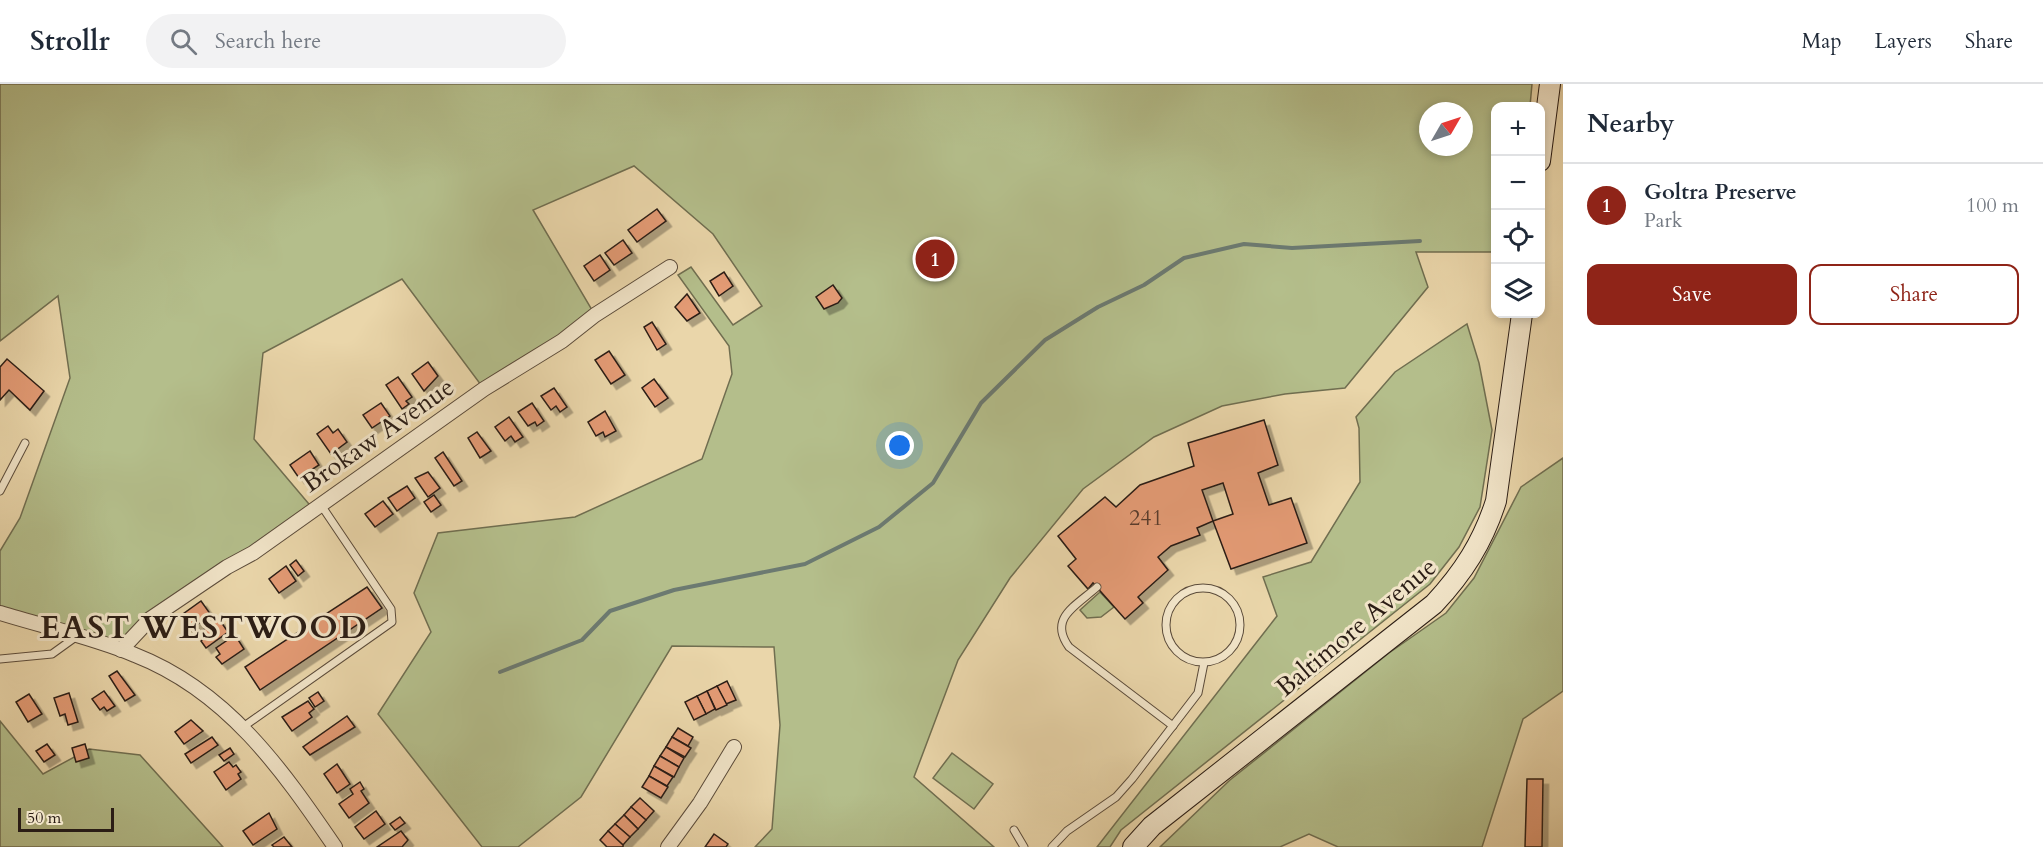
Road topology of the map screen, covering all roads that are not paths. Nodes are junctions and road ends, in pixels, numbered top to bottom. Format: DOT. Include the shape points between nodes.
graph roads {
  1 [pos="1550,84"];
  2 [pos="1541,156"];
  3 [pos="670,267"];
  4 [pos="1521,318"];
  5 [pos="25,443"];
  6 [pos="0,491"];
  7 [pos="321,505"];
  8 [pos="1096,587"];
  9 [pos="0,613"];
  10 [pos="76,636"];
  11 [pos="121,650"];
  12 [pos="0,659"];
  13 [pos="1204,663"];
  14 [pos="1173,726"];
  15 [pos="243,727"];
  16 [pos="734,747"];
  17 [pos="1014,830"];
  18 [pos="335,847"];
  19 [pos="668,847"];
  20 [pos="1024,847"];
  21 [pos="1052,847"];
  22 [pos="1133,847"];
  1 -- 2 [label="street"];
  3 -- 7 [label="street, Brokaw Avenue" via="484,389"];
  4 -- 22 [label="street, Baltimore Avenue" via="1496,501 1466,567 1434,604 1152,826"];
  5 -- 6 [label="lane"];
  7 -- 11 [label="street, Brokaw Avenue" via="150,619"];
  7 -- 15 [label="lane" via="391,609 392,622"];
  8 -- 14 [label="lane" via="1064,617 1060,636"];
  9 -- 10 [label="street"];
  10 -- 11 [label="street"];
  10 -- 12 [label="lane" via="52,654"];
  11 -- 15 [label="street" via="199,688"];
  13 -- 13 [label="lane" via="1228,653 1240,630 1236,606 1227,596 1205,587 1180,595 1171,604 1165,620 1171,645 1180,655"];
  13 -- 14 [label="lane" via="1198,693"];
  14 -- 21 [label="lane" via="1116,796 1067,831"];
  15 -- 18 [label="street" via="291,782"];
  16 -- 19 [label="street"];
  17 -- 20 [label="lane"];
}
